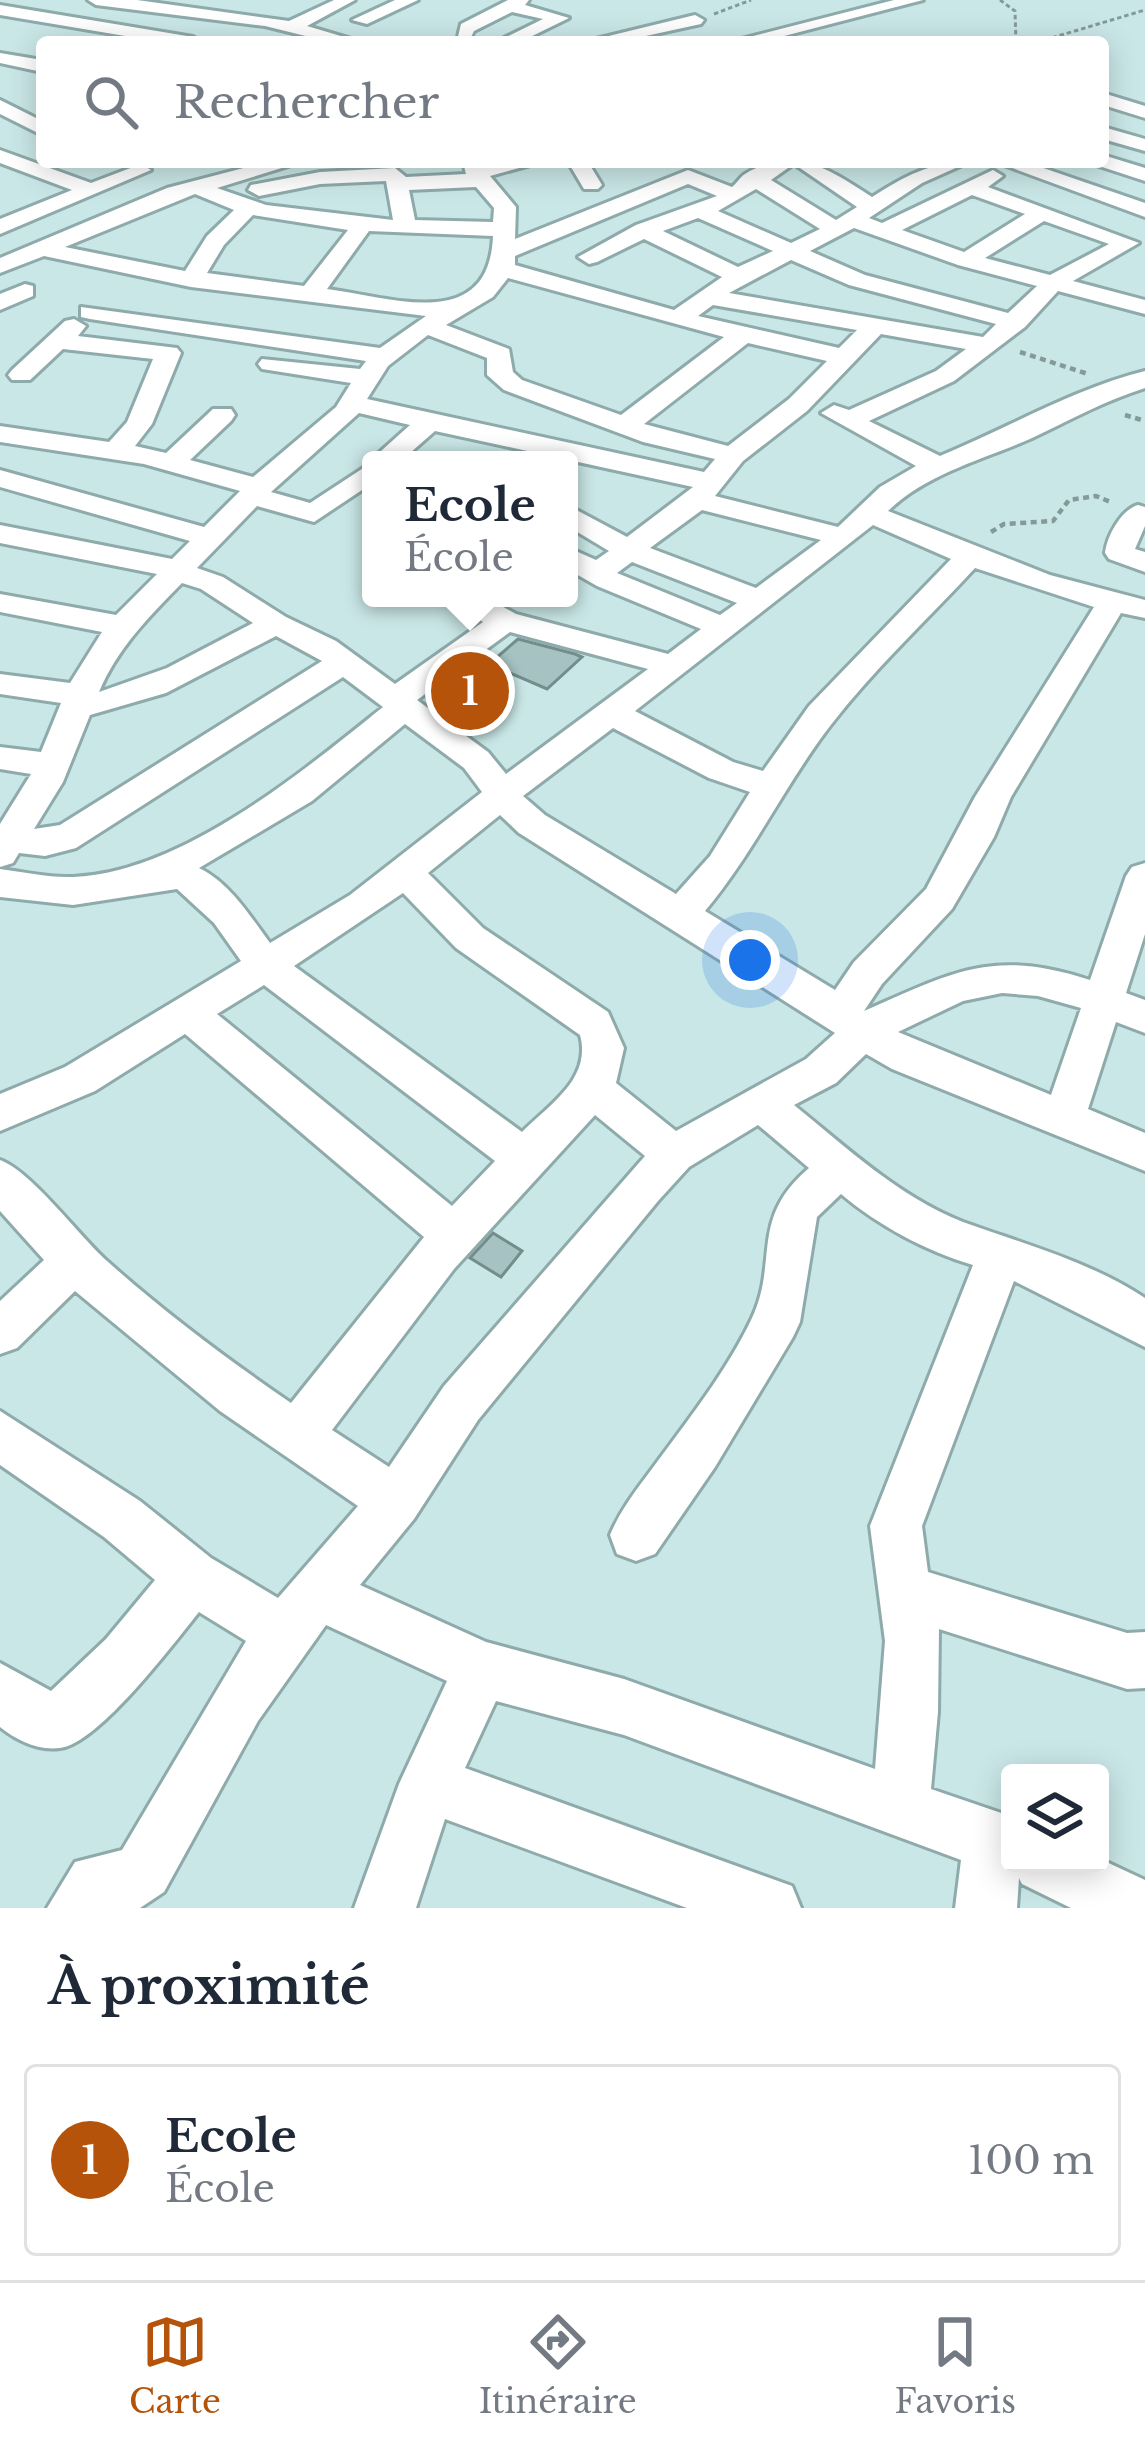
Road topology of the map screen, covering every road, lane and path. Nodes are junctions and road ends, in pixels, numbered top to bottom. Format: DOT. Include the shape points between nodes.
graph roads {
  1 [pos="59,0"];
  2 [pos="96,0"];
  3 [pos="268,0"];
  4 [pos="347,0"];
  5 [pos="410,0"];
  6 [pos="751,0"];
  7 [pos="915,0"];
  8 [pos="1000,0"];
  9 [pos="664,1"];
  10 [pos="516,3"];
  11 [pos="152,4"];
  12 [pos="0,10"];
  13 [pos="1145,10"];
  14 [pos="191,13"];
  15 [pos="28,15"];
  16 [pos="694,19"];
  17 [pos="361,20"];
  18 [pos="233,26"];
  19 [pos="0,28"];
  20 [pos="289,28"];
  21 [pos="141,36"];
  22 [pos="155,36"];
  23 [pos="207,36"];
  24 [pos="325,36"];
  25 [pos="459,36"];
  26 [pos="519,36"];
  27 [pos="619,36"];
  28 [pos="726,36"];
  29 [pos="762,36"];
  30 [pos="1017,36"];
  31 [pos="1058,36"];
  32 [pos="0,58"];
  33 [pos="36,65"];
  34 [pos="36,83"];
  35 [pos="1109,87"];
  36 [pos="1143,87"];
  37 [pos="0,89"];
  38 [pos="1109,101"];
  39 [pos="0,106"];
  40 [pos="1145,112"];
  41 [pos="36,127"];
  42 [pos="1109,135"];
  43 [pos="1145,146"];
  44 [pos="36,148"];
  45 [pos="4,162"];
  46 [pos="1109,163"];
  47 [pos="131,168"];
  48 [pos="138,168"];
  49 [pos="271,168"];
  50 [pos="581,168"];
  51 [pos="773,168"];
  52 [pos="809,168"];
  53 [pos="943,168"];
  54 [pos="1002,168"];
  55 [pos="1024,168"];
  56 [pos="477,171"];
  57 [pos="1145,175"];
  58 [pos="753,178"];
  59 [pos="399,184"];
  60 [pos="591,185"];
  61 [pos="972,188"];
  62 [pos="88,189"];
  63 [pos="175,193"];
  64 [pos="209,193"];
  65 [pos="731,194"];
  66 [pos="249,207"];
  67 [pos="698,210"];
  68 [pos="1145,210"];
  69 [pos="1043,212"];
  70 [pos="854,219"];
  71 [pos="362,223"];
  72 [pos="405,226"];
  73 [pos="0,227"];
  74 [pos="644,230"];
  75 [pos="885,230"];
  76 [pos="0,238"];
  77 [pos="1137,246"];
  78 [pos="38,251"];
  79 [pos="791,252"];
  80 [pos="589,257"];
  81 [pos="966,260"];
  82 [pos="499,261"];
  83 [pos="0,266"];
  84 [pos="142,272"];
  85 [pos="738,276"];
  86 [pos="191,280"];
  87 [pos="1054,282"];
  88 [pos="320,283"];
  89 [pos="26,291"];
  90 [pos="709,297"];
  91 [pos="0,303"];
  92 [pos="1145,308"];
  93 [pos="90,312"];
  94 [pos="437,319"];
  95 [pos="678,319"];
  96 [pos="1016,322"];
  97 [pos="874,326"];
  98 [pos="745,333"];
  99 [pos="56,341"];
  100 [pos="990,344"];
  101 [pos="848,358"];
  102 [pos="271,364"];
  103 [pos="10,371"];
  104 [pos="368,379"];
  105 [pos="1135,382"];
  106 [pos="0,400"];
  107 [pos="798,404"];
  108 [pos="223,415"];
  109 [pos="851,419"];
  110 [pos="430,422"];
  111 [pos="624,426"];
  112 [pos="0,434"];
  113 [pos="397,451"];
  114 [pos="546,451"];
  115 [pos="116,452"];
  116 [pos="733,455"];
  117 [pos="578,459"];
  118 [pos="171,463"];
  119 [pos="936,465"];
  120 [pos="0,478"];
  121 [pos="362,479"];
  122 [pos="255,491"];
  123 [pos="706,491"];
  124 [pos="1142,515"];
  125 [pos="578,520"];
  126 [pos="856,525"];
  127 [pos="0,534"];
  128 [pos="212,538"];
  129 [pos="630,551"];
  130 [pos="966,554"];
  131 [pos="1145,563"];
  132 [pos="582,565"];
  133 [pos="181,569"];
  134 [pos="761,601"];
  135 [pos="0,604"];
  136 [pos="1129,606"];
  137 [pos="480,607"];
  138 [pos="505,621"];
  139 [pos="275,624"];
  140 [pos="123,626"];
  141 [pos="722,627"];
  142 [pos="344,662"];
  143 [pos="673,665"];
  144 [pos="0,684"];
  145 [pos="77,701"];
  146 [pos="400,703"];
  147 [pos="614,714"];
  148 [pos="0,758"];
  149 [pos="53,765"];
  150 [pos="770,786"];
  151 [pos="503,794"];
  152 [pos="3,843"];
  153 [pos="408,873"];
  154 [pos="159,875"];
  155 [pos="1145,876"];
  156 [pos="0,884"];
  157 [pos="680,916"];
  158 [pos="266,966"];
  159 [pos="1101,999"];
  160 [pos="189,1014"];
  161 [pos="1145,1016"];
  162 [pos="852,1023"];
  163 [pos="593,1089"];
  164 [pos="760,1102"];
  165 [pos="0,1113"];
  166 [pos="1064,1118"];
  167 [pos="1145,1153"];
  168 [pos="674,1154"];
  169 [pos="524,1157"];
  170 [pos="839,1169"];
  171 [pos="0,1179"];
  172 [pos="453,1234"];
  173 [pos="1001,1253"];
  174 [pos="73,1263"];
  175 [pos="1145,1324"];
  176 [pos="0,1333"];
  177 [pos="299,1434"];
  178 [pos="0,1435"];
  179 [pos="396,1501"];
  180 [pos="636,1535"];
  181 [pos="192,1577"];
  182 [pos="907,1592"];
  183 [pos="301,1613"];
  184 [pos="1145,1660"];
  185 [pos="482,1669"];
  186 [pos="0,1691"];
  187 [pos="428,1784"];
  188 [pos="899,1806"];
  189 [pos="1001,1845"];
  190 [pos="1004,1872"];
  191 [pos="1062,1872"];
  192 [pos="78,1908"];
  193 [pos="385,1908"];
  194 [pos="770,1908"];
  195 [pos="986,1908"];
  196 [pos="1138,1908"];
  1 -- 15 [label="street"];
  2 -- 11 [label="street"];
  3 -- 18 [label="street"];
  4 -- 20 [label="street"];
  5 -- 17 [label="street"];
  6 -- 16 [label="path"];
  7 -- 29 [label="street"];
  8 -- 30 [label="path" via="1015,11"];
  9 -- 16 [label="street"];
  10 -- 25 [label="street"];
  10 -- 26 [label="street" via="560,18"];
  11 -- 14 [label="street"];
  12 -- 15 [label="street"];
  13 -- 31 [label="path"];
  14 -- 18 [label="street"];
  14 -- 22 [label="street"];
  15 -- 19 [label="street"];
  15 -- 21 [label="street"];
  16 -- 27 [label="street"];
  16 -- 28 [label="street"];
  18 -- 20 [label="street"];
  18 -- 23 [label="street"];
  20 -- 24 [label="street"];
  32 -- 33 [label="street"];
  34 -- 37 [label="street"];
  35 -- 36 [label="street"];
  38 -- 40 [label="street"];
  39 -- 41 [label="street"];
  42 -- 43 [label="street"];
  44 -- 45 [label="street"];
  45 -- 62 [label="street"];
  46 -- 57 [label="street"];
  47 -- 62 [label="street"];
  48 -- 63 [label="street"];
  49 -- 64 [label="street"];
  50 -- 60 [label="street"];
  51 -- 58 [label="street"];
  52 -- 70 [label="street"];
  53 -- 70 [label="street"];
  54 -- 61 [label="street"];
  55 -- 68 [label="street"];
  56 -- 59 [label="street"];
  56 -- 82 [label="street" via="505,207"];
  58 -- 65 [label="street"];
  58 -- 70 [label="street"];
  59 -- 64 [label="street" via="395,174"];
  59 -- 72 [label="street"];
  61 -- 69 [label="street"];
  61 -- 75 [label="street"];
  62 -- 73 [label="street"];
  63 -- 64 [label="street"];
  63 -- 78 [label="street"];
  64 -- 66 [label="street"];
  65 -- 67 [label="street"];
  65 -- 82 [label="street" via="688,176"];
  66 -- 71 [label="street"];
  66 -- 86 [label="street"];
  67 -- 74 [label="street"];
  67 -- 79 [label="street"];
  69 -- 77 [label="street"];
  69 -- 81 [label="street"];
  70 -- 75 [label="street"];
  70 -- 79 [label="street"];
  71 -- 72 [label="street"];
  71 -- 88 [label="street"];
  72 -- 82 [label="street"];
  74 -- 80 [label="street"];
  74 -- 85 [label="street"];
  75 -- 81 [label="street"];
  76 -- 78 [label="street"];
  77 -- 87 [label="street"];
  78 -- 83 [label="street"];
  78 -- 84 [label="street"];
  79 -- 85 [label="street"];
  79 -- 96 [label="street" via="857,280"];
  81 -- 87 [label="street"];
  82 -- 88 [label="street"];
  82 -- 94 [label="street"];
  82 -- 95 [label="street"];
  84 -- 86 [label="street"];
  84 -- 93 [label="street"];
  85 -- 90 [label="street"];
  86 -- 88 [label="street"];
  87 -- 92 [label="street"];
  87 -- 96 [label="street"];
  88 -- 94 [label="street"];
  89 -- 91 [label="street"];
  90 -- 95 [label="street"];
  90 -- 97 [label="street"];
  93 -- 99 [label="street"];
  93 -- 104 [label="street"];
  94 -- 104 [label="street"];
  94 -- 111 [label="street" via="500,355 500,375 513,386"];
  95 -- 98 [label="street"];
  96 -- 100 [label="street"];
  97 -- 100 [label="street"];
  97 -- 101 [label="street"];
  98 -- 101 [label="street"];
  98 -- 111 [label="street"];
  99 -- 103 [label="street"];
  99 -- 115 [label="street" via="167,353 139,424"];
  100 -- 105 [label="path"];
  100 -- 109 [label="street" via="945,376"];
  101 -- 107 [label="street"];
  102 -- 104 [label="street"];
  103 -- 106 [label="street"];
  104 -- 110 [label="street"];
  104 -- 122 [label="street"];
  105 -- 119 [label="street"];
  107 -- 109 [label="street"];
  107 -- 116 [label="street"];
  108 -- 118 [label="street"];
  109 -- 119 [label="street"];
  110 -- 113 [label="street"];
  110 -- 114 [label="street"];
  111 -- 116 [label="street"];
  112 -- 115 [label="street"];
  115 -- 118 [label="street"];
  116 -- 123 [label="street"];
  117 -- 123 [label="street"];
  118 -- 122 [label="street"];
  119 -- 126 [label="street"];
  120 -- 128 [label="street"];
  121 -- 122 [label="street" via="314,513"];
  122 -- 128 [label="street"];
  123 -- 126 [label="street"];
  123 -- 129 [label="street"];
  124 -- 130 [label="path" via="1096,496 1069,500 1052,521 1004,524"];
  124 -- 131 [label="street" via="1120,553"];
  125 -- 129 [label="street"];
  126 -- 130 [label="street"];
  126 -- 134 [label="street"];
  127 -- 133 [label="street"];
  128 -- 133 [label="street"];
  129 -- 132 [label="street"];
  129 -- 134 [label="street"];
  130 -- 136 [label="street"];
  130 -- 150 [label="street" via="821,714"];
  132 -- 141 [label="street"];
  133 -- 139 [label="street"];
  133 -- 140 [label="street"];
  134 -- 141 [label="street"];
  135 -- 140 [label="street"];
  136 -- 162 [label="street" via="993,797 938,899 868,974"];
  137 -- 138 [label="street"];
  138 -- 143 [label="street"];
  138 -- 146 [label="street"];
  139 -- 142 [label="street"];
  139 -- 145 [label="street" via="147,691"];
  140 -- 145 [label="street"];
  141 -- 143 [label="street"];
  142 -- 146 [label="street"];
  142 -- 152 [label="street" via="63,842"];
  143 -- 147 [label="street"];
  144 -- 145 [label="street"];
  145 -- 149 [label="street"];
  146 -- 151 [label="street" via="476,760"];
  146 -- 154 [label="street" via="300,792"];
  147 -- 150 [label="street" via="721,770"];
  147 -- 151 [label="street"];
  148 -- 149 [label="street"];
  149 -- 152 [label="street"];
  150 -- 157 [label="street" via="724,865"];
  151 -- 153 [label="street"];
  151 -- 157 [label="street" via="532,824"];
  153 -- 158 [label="street"];
  153 -- 163 [label="street" via="473,940 593,1023 605,1056"];
  154 -- 156 [label="street" via="73,892"];
  154 -- 158 [label="street" via="200,884"];
  155 -- 159 [label="street"];
  157 -- 162 [label="street"];
  158 -- 160 [label="street"];
  158 -- 169 [label="street"];
  159 -- 161 [label="street"];
  159 -- 162 [label="street" via="998,978"];
  159 -- 166 [label="street"];
  160 -- 165 [label="street" via="80,1079"];
  160 -- 172 [label="street"];
  162 -- 164 [label="street" via="821,1070"];
  162 -- 166 [label="street" via="907,1057"];
  163 -- 168 [label="street"];
  163 -- 169 [label="street"];
  164 -- 168 [label="street"];
  164 -- 170 [label="street"];
  166 -- 167 [label="street"];
  168 -- 179 [label="street" via="461,1403"];
  169 -- 172 [label="street"];
  170 -- 173 [label="street" via="950,1238"];
  170 -- 180 [label="street" via="794,1217 776,1322"];
  171 -- 174 [label="street"];
  172 -- 177 [label="street"];
  173 -- 175 [label="street"];
  173 -- 182 [label="street" via="896,1526 895,1560"];
  174 -- 176 [label="street"];
  174 -- 177 [label="street"];
  177 -- 179 [label="street"];
  178 -- 181 [label="street"];
  179 -- 183 [label="street"];
  181 -- 183 [label="street"];
  181 -- 186 [label="street" via="126,1659 61,1720 33,1717"];
  182 -- 184 [label="street"];
  182 -- 188 [label="street" via="908,1741"];
  183 -- 185 [label="street"];
  183 -- 192 [label="street" via="238,1701 143,1871 127,1882 96,1883"];
  185 -- 187 [label="street"];
  185 -- 188 [label="street" via="625,1707"];
  187 -- 193 [label="street"];
  187 -- 194 [label="street"];
  188 -- 189 [label="street"];
  190 -- 195 [label="street"];
  191 -- 196 [label="street"];
}
